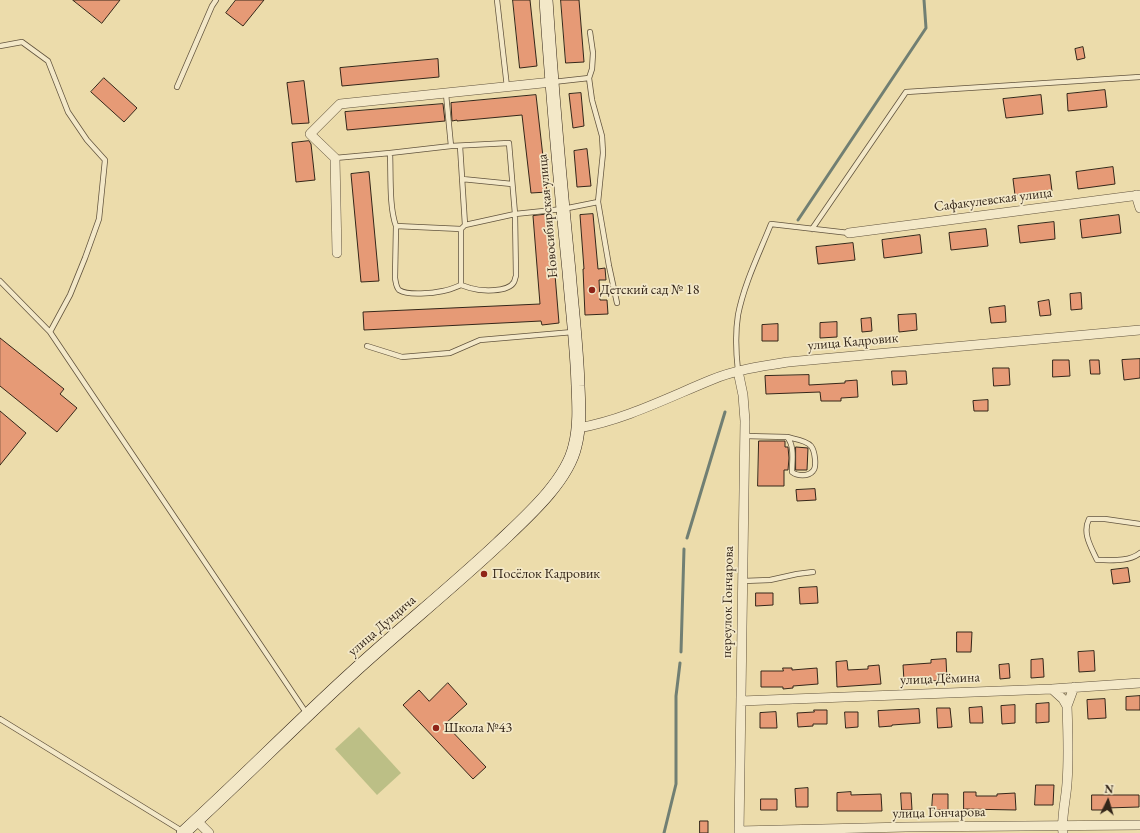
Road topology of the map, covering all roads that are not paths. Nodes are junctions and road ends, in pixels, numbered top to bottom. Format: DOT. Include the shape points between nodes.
graph roads {
  1 [pos="216,0"];
  2 [pos="497,0"];
  3 [pos="546,0"];
  4 [pos="590,32"];
  5 [pos="0,46"];
  6 [pos="1140,77"];
  7 [pos="589,78"];
  8 [pos="552,82"];
  9 [pos="177,87"];
  10 [pos="507,87"];
  11 [pos="446,94"];
  12 [pos="451,146"];
  13 [pos="460,146"];
  14 [pos="390,154"];
  15 [pos="336,158"];
  16 [pos="462,179"];
  17 [pos="512,184"];
  18 [pos="1138,195"];
  19 [pos="598,202"];
  20 [pos="1140,208"];
  21 [pos="563,209"];
  22 [pos="515,214"];
  23 [pos="465,225"];
  24 [pos="396,226"];
  25 [pos="812,229"];
  26 [pos="461,230"];
  27 [pos="849,233"];
  28 [pos="337,253"];
  29 [pos="0,281"];
  30 [pos="461,285"];
  31 [pos="617,303"];
  32 [pos="1140,330"];
  33 [pos="50,332"];
  34 [pos="574,332"];
  35 [pos="366,346"];
  36 [pos="738,371"];
  37 [pos="578,428"];
  38 [pos="745,436"];
  39 [pos="787,437"];
  40 [pos="1140,524"];
  41 [pos="1140,553"];
  42 [pos="813,572"];
  43 [pos="743,581"];
  44 [pos="1140,683"];
  45 [pos="1074,687"];
  46 [pos="1052,689"];
  47 [pos="741,701"];
  48 [pos="1066,706"];
  49 [pos="307,715"];
  50 [pos="0,719"];
  51 [pos="197,821"];
  52 [pos="1140,825"];
  53 [pos="1062,829"];
  54 [pos="739,832"];
  55 [pos="183,833"];
  56 [pos="209,833"];
  1 -- 9 [label="lane"];
  2 -- 10 [label="lane"];
  3 -- 8 [label="main road, Новосибирская улица"];
  4 -- 7 [label="lane" via="592,69"];
  5 -- 33 [label="lane" via="22,42 48,61 68,112 87,140 105,160 99,219 70,295"];
  6 -- 25 [label="lane" via="906,92"];
  7 -- 8 [label="lane"];
  7 -- 19 [label="lane" via="602,136 603,153"];
  8 -- 10 [label="street"];
  8 -- 21 [label="main road, Новосибирская улица"];
  10 -- 11 [label="street"];
  11 -- 12 [label="lane"];
  11 -- 15 [label="street" via="340,104 310,134"];
  12 -- 13 [label="lane"];
  12 -- 14 [label="lane"];
  13 -- 16 [label="lane"];
  13 -- 17 [label="lane" via="509,143"];
  14 -- 15 [label="lane"];
  14 -- 24 [label="lane" via="392,208"];
  15 -- 28 [label="street"];
  16 -- 17 [label="lane"];
  16 -- 23 [label="lane"];
  17 -- 22 [label="lane"];
  18 -- 20 [label="street"];
  18 -- 27 [label="street, Сафакулевская улица"];
  19 -- 21 [label="lane"];
  19 -- 31 [label="lane"];
  21 -- 22 [label="lane"];
  21 -- 34 [label="main road, Новосибирская улица"];
  22 -- 23 [label="lane"];
  22 -- 30 [label="lane" via="514,282 500,290"];
  23 -- 26 [label="lane"];
  24 -- 26 [label="lane"];
  24 -- 30 [label="lane" via="395,278 396,287 400,291 429,293"];
  25 -- 27 [label="lane"];
  25 -- 36 [label="lane" via="771,224 748,280 738,317"];
  26 -- 30 [label="lane"];
  29 -- 33 [label="lane"];
  32 -- 36 [label="street, улица Кадровик" via="788,362"];
  33 -- 49 [label="lane"];
  34 -- 35 [label="lane" via="480,340 450,353 402,357"];
  34 -- 37 [label="main road, Новосибирская улица"];
  36 -- 37 [label="street, улица Кадровик" via="606,422"];
  36 -- 38 [label="street, переулок Гончарова" via="743,395"];
  37 -- 49 [label="main road, улица Дундича" via="571,459 543,499 469,571"];
  38 -- 39 [label="lane"];
  38 -- 43 [label="street, переулок Гончарова"];
  39 -- 39 [label="lane" via="811,446 815,462 812,472 806,475 792,472 791,441"];
  40 -- 41 [label="lane" via="1088,519 1086,528 1086,535 1097,560 1131,558"];
  42 -- 43 [label="lane" via="770,580"];
  43 -- 47 [label="street, переулок Гончарова"];
  44 -- 45 [label="street, улица Дёмина"];
  45 -- 46 [label="street, улица Дёмина"];
  45 -- 48 [label="street"];
  46 -- 47 [label="street, улица Дёмина"];
  46 -- 48 [label="street" via="1063,699"];
  47 -- 54 [label="street, переулок Гончарова"];
  48 -- 53 [label="street" via="1068,770"];
  49 -- 51 [label="main road, улица Дундича"];
  50 -- 55 [label="lane"];
  51 -- 55 [label="main road, улица Дундича"];
  51 -- 56 [label="street"];
  52 -- 53 [label="street, улица Гончарова"];
  53 -- 54 [label="street, улица Гончарова" via="906,828"];
}
